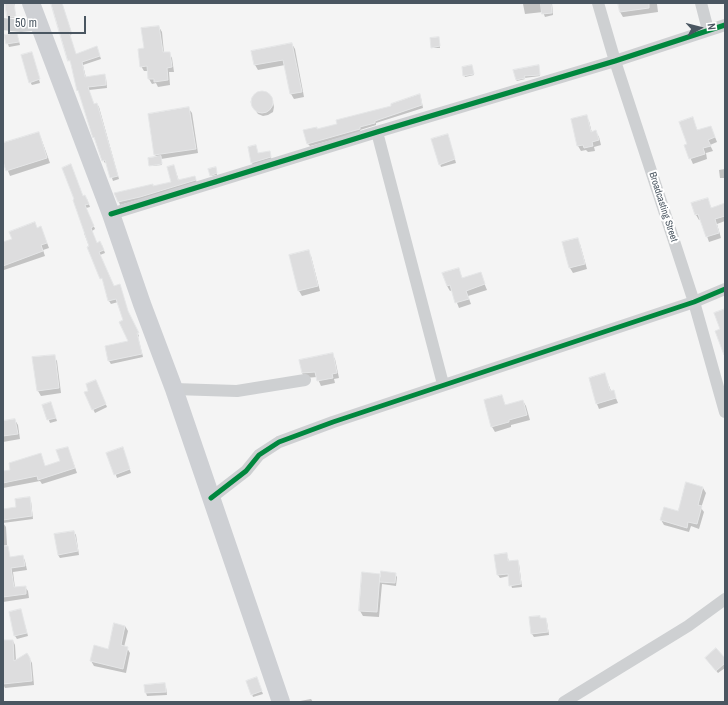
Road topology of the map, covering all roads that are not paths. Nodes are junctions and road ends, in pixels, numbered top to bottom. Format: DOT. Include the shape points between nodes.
graph roads {
  1 [pos="31,3"];
  2 [pos="598,3"];
  3 [pos="702,3"];
  4 [pos="3,24"];
  5 [pos="39,24"];
  6 [pos="725,25"];
  7 [pos="708,30"];
  8 [pos="615,61"];
  9 [pos="377,132"];
  10 [pos="111,214"];
  11 [pos="725,289"];
  12 [pos="694,302"];
  13 [pos="306,380"];
  14 [pos="443,384"];
  15 [pos="174,389"];
  16 [pos="725,412"];
  17 [pos="211,498"];
  18 [pos="725,599"];
  19 [pos="281,702"];
  20 [pos="564,702"];
  1 -- 5 [label="main road"];
  2 -- 8 [label="street, Broadcasting Street"];
  3 -- 7 [label="street"];
  4 -- 5 [label="street"];
  5 -- 10 [label="main road"];
  6 -- 7 [label="street"];
  7 -- 8 [label="street"];
  8 -- 9 [label="street"];
  8 -- 12 [label="street, Broadcasting Street"];
  9 -- 10 [label="street"];
  9 -- 14 [label="street"];
  10 -- 15 [label="main road"];
  11 -- 12 [label="street"];
  12 -- 14 [label="street"];
  12 -- 16 [label="street, Broadcasting Street"];
  13 -- 15 [label="street" via="237,391"];
  14 -- 17 [label="street" via="279,442 259,455 246,471"];
  15 -- 17 [label="main road"];
  17 -- 19 [label="main road"];
  18 -- 20 [label="street" via="688,626"];
}
